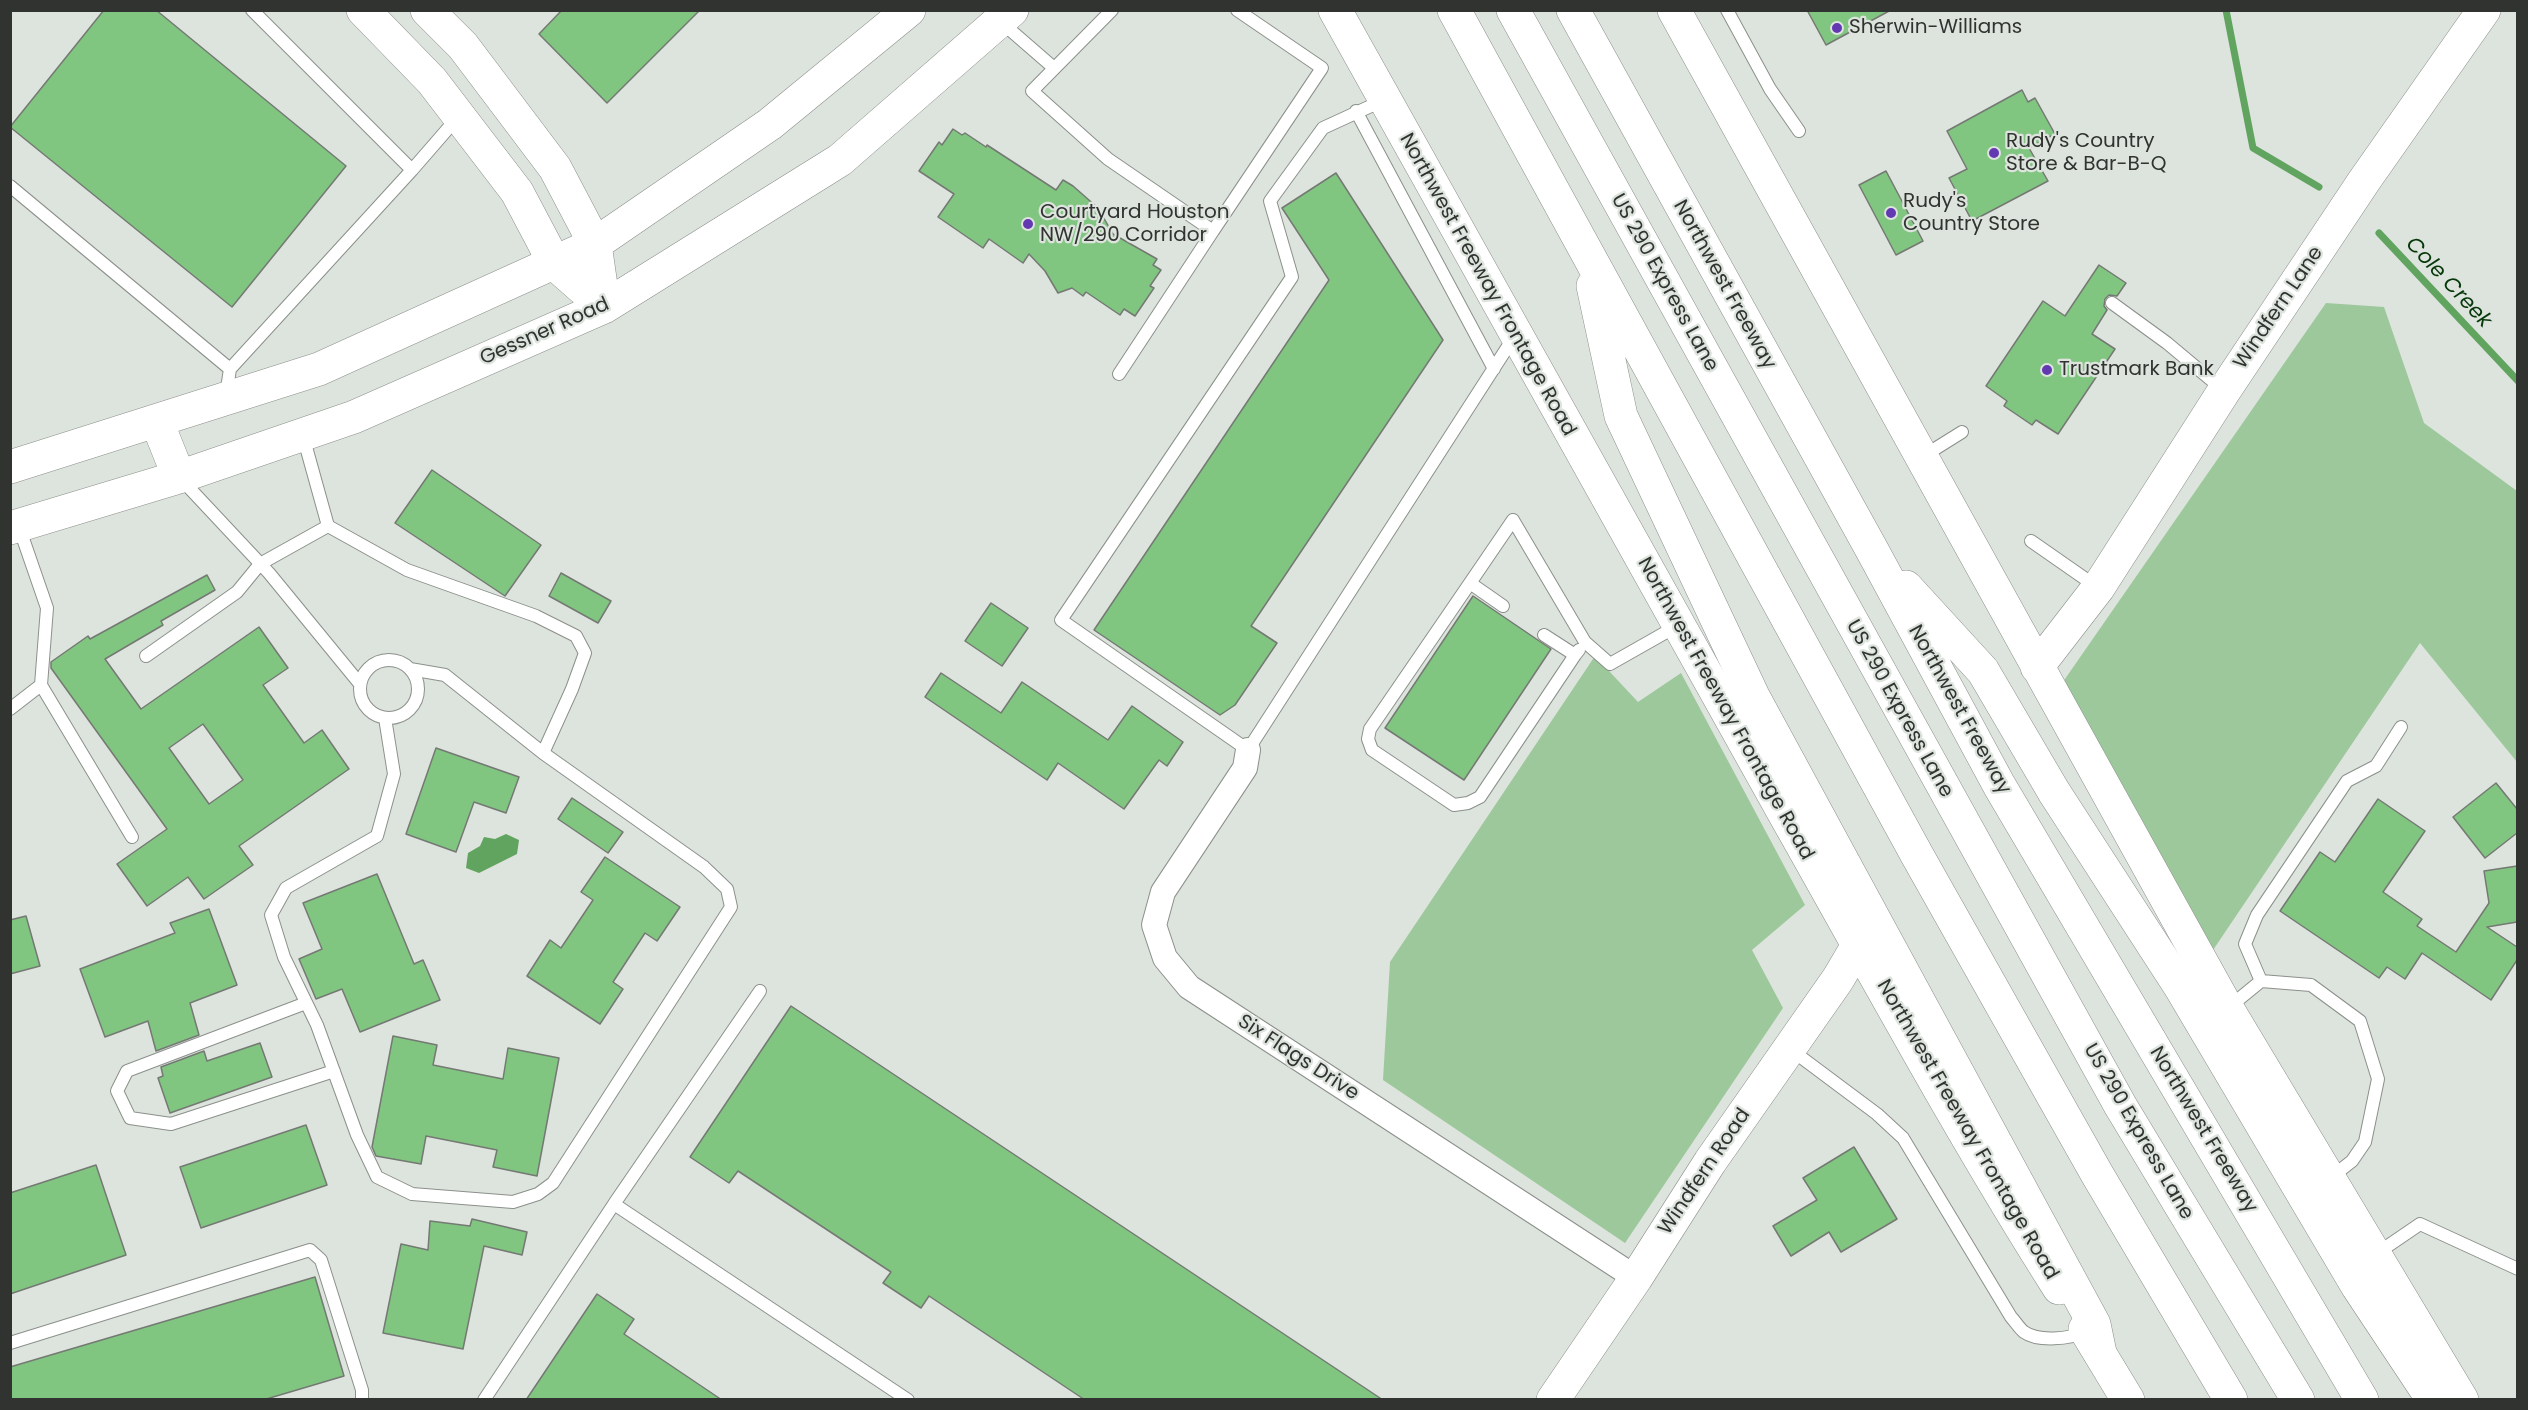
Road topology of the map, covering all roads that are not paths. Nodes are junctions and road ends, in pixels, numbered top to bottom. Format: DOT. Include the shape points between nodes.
graph roads {
  1 [pos="252,10"];
  2 [pos="363,10"];
  3 [pos="427,10"];
  4 [pos="909,10"];
  5 [pos="1112,10"];
  6 [pos="1238,10"];
  7 [pos="1335,10"];
  8 [pos="1454,10"];
  9 [pos="1513,10"];
  10 [pos="1573,10"];
  11 [pos="1674,10"];
  12 [pos="1727,10"];
  13 [pos="2484,10"];
  14 [pos="1001,14"];
  15 [pos="1054,68"];
  16 [pos="1371,105"];
  17 [pos="459,116"];
  18 [pos="1799,131"];
  19 [pos="412,170"];
  20 [pos="10,186"];
  21 [pos="1213,231"];
  22 [pos="595,244"];
  23 [pos="1585,249"];
  24 [pos="555,264"];
  25 [pos="2112,303"];
  26 [pos="604,307"];
  27 [pos="1514,336"];
  28 [pos="1494,369"];
  29 [pos="1119,374"];
  30 [pos="228,384"];
  31 [pos="2224,391"];
  32 [pos="157,422"];
  33 [pos="1962,432"];
  34 [pos="303,435"];
  35 [pos="1922,457"];
  36 [pos="10,467"];
  37 [pos="179,477"];
  38 [pos="328,526"];
  39 [pos="15,527"];
  40 [pos="2031,541"];
  41 [pos="1872,550"];
  42 [pos="260,564"];
  43 [pos="1470,583"];
  44 [pos="2098,588"];
  45 [pos="1503,606"];
  46 [pos="1678,626"];
  47 [pos="1544,635"];
  48 [pos="1584,642"];
  49 [pos="1575,655"];
  50 [pos="146,656"];
  51 [pos="2037,667"];
  52 [pos="410,669"];
  53 [pos="360,684"];
  54 [pos="41,685"];
  55 [pos="10,709"];
  56 [pos="385,718"];
  57 [pos="2401,727"];
  58 [pos="1248,750"];
  59 [pos="543,753"];
  60 [pos="132,837"];
  61 [pos="1858,945"];
  62 [pos="2261,981"];
  63 [pos="760,991"];
  64 [pos="306,1003"];
  65 [pos="2227,1008"];
  66 [pos="1789,1048"];
  67 [pos="334,1071"];
  68 [pos="2328,1180"];
  69 [pos="614,1204"];
  70 [pos="2376,1254"];
  71 [pos="2517,1269"];
  72 [pos="1636,1278"];
  73 [pos="2093,1342"];
  74 [pos="10,1343"];
  75 [pos="362,1400"];
  76 [pos="484,1400"];
  77 [pos="908,1400"];
  78 [pos="1553,1400"];
  79 [pos="2128,1400"];
  80 [pos="2231,1400"];
  81 [pos="2298,1400"];
  82 [pos="2362,1400"];
  83 [pos="2433,1400"];
  84 [pos="2463,1400"];
  1 -- 19 [label="lane"];
  2 -- 17 [label="main road" via="432,81"];
  3 -- 22 [label="main road" via="463,46 555,168"];
  4 -- 22 [label="main road" via="770,124"];
  5 -- 15 [label="lane"];
  6 -- 21 [label="lane" via="1322,68"];
  7 -- 16 [label="main road, Northwest Freeway Frontage Road"];
  8 -- 23 [label="main road"];
  9 -- 81 [label="main road, US 290 Express Lane" via="2120,1106"];
  10 -- 41 [label="main road, Northwest Freeway"];
  11 -- 35 [label="main road"];
  12 -- 18 [label="lane" via="1770,89"];
  13 -- 31 [label="main road, Windfern Lane"];
  14 -- 15 [label="lane"];
  14 -- 26 [label="main road, Gessner Road" via="840,160"];
  15 -- 21 [label="lane" via="1032,91 1108,159"];
  16 -- 27 [label="main road, Northwest Freeway Frontage Road"];
  16 -- 28 [label="lane"];
  16 -- 58 [label="lane" via="1323,128 1270,201 1292,277 1061,621"];
  17 -- 19 [label="lane"];
  17 -- 24 [label="main road" via="518,192"];
  19 -- 30 [label="lane"];
  20 -- 30 [label="lane"];
  21 -- 29 [label="lane"];
  22 -- 24 [label="main road"];
  22 -- 26 [label="main road"];
  23 -- 73 [label="main road" via="1621,416 1753,696 2094,1324"];
  23 -- 80 [label="main road" via="1923,865 2097,1174"];
  24 -- 26 [label="main road"];
  24 -- 30 [label="main road" via="319,369"];
  25 -- 31 [label="lane"];
  26 -- 34 [label="main road, Gessner Road" via="354,417"];
  27 -- 28 [label="lane"];
  27 -- 46 [label="main road, Northwest Freeway Frontage Road"];
  28 -- 58 [label="lane"];
  30 -- 32 [label="main road"];
  31 -- 44 [label="main road, Windfern Lane"];
  32 -- 36 [label="main road"];
  32 -- 37 [label="main road"];
  33 -- 35 [label="lane"];
  34 -- 37 [label="main road, Gessner Road"];
  34 -- 38 [label="lane"];
  35 -- 51 [label="main road"];
  37 -- 39 [label="main road, Gessner Road"];
  37 -- 42 [label="lane"];
  38 -- 42 [label="lane"];
  38 -- 59 [label="lane" via="406,570 536,616 576,636 585,653"];
  39 -- 54 [label="lane" via="47,608"];
  40 -- 44 [label="lane"];
  41 -- 82 [label="main road, Northwest Freeway" via="1999,785"];
  41 -- 83 [label="main road" via="1983,671 2054,792 2181,988 2358,1287"];
  42 -- 50 [label="lane" via="237,592"];
  42 -- 53 [label="lane"];
  43 -- 45 [label="lane"];
  43 -- 48 [label="lane" via="1513,520"];
  43 -- 49 [label="lane" via="1370,729 1372,750 1454,805 1468,803 1480,797"];
  44 -- 51 [label="main road, Windfern Lane"];
  46 -- 48 [label="lane" via="1610,664"];
  46 -- 61 [label="main road, Northwest Freeway Frontage Road"];
  47 -- 49 [label="lane"];
  48 -- 49 [label="lane"];
  51 -- 65 [label="main road"];
  52 -- 53 [label="lane" via="391,660 380,661 364,674"];
  52 -- 56 [label="lane" via="418,684 415,702 403,715"];
  52 -- 59 [label="lane" via="445,675"];
  53 -- 56 [label="lane" via="365,706"];
  54 -- 55 [label="lane"];
  54 -- 60 [label="lane"];
  56 -- 64 [label="lane" via="394,774 377,836 286,888 271,915 284,957"];
  57 -- 62 [label="lane" via="2376,766 2346,780 2257,915 2245,944"];
  58 -- 72 [label="street, Six Flags Drive" via="1245,768 1162,892 1155,925 1165,958 1189,987"];
  59 -- 67 [label="lane" via="704,867 727,889 731,907 553,1183 538,1194 513,1202 412,1194 377,1177"];
  61 -- 66 [label="main road, Windfern Road"];
  61 -- 73 [label="main road, Northwest Freeway Frontage Road" via="2004,1200"];
  62 -- 65 [label="lane"];
  62 -- 68 [label="lane" via="2311,985 2360,1021 2378,1079 2365,1142 2352,1161"];
  63 -- 69 [label="lane"];
  64 -- 67 [label="lane"];
  64 -- 67 [label="lane" via="127,1071 117,1091 130,1118 171,1124"];
  65 -- 68 [label="main road"];
  66 -- 72 [label="main road, Windfern Road"];
  66 -- 73 [label="lane" via="1903,1138 2011,1317 2024,1332"];
  68 -- 70 [label="main road"];
  69 -- 76 [label="lane"];
  69 -- 77 [label="lane"];
  70 -- 71 [label="lane" via="2420,1224"];
  70 -- 84 [label="main road"];
  72 -- 78 [label="main road, Windfern Road"];
  73 -- 79 [label="main road, Northwest Freeway Frontage Road"];
  74 -- 75 [label="lane" via="310,1250 321,1260"];
}
